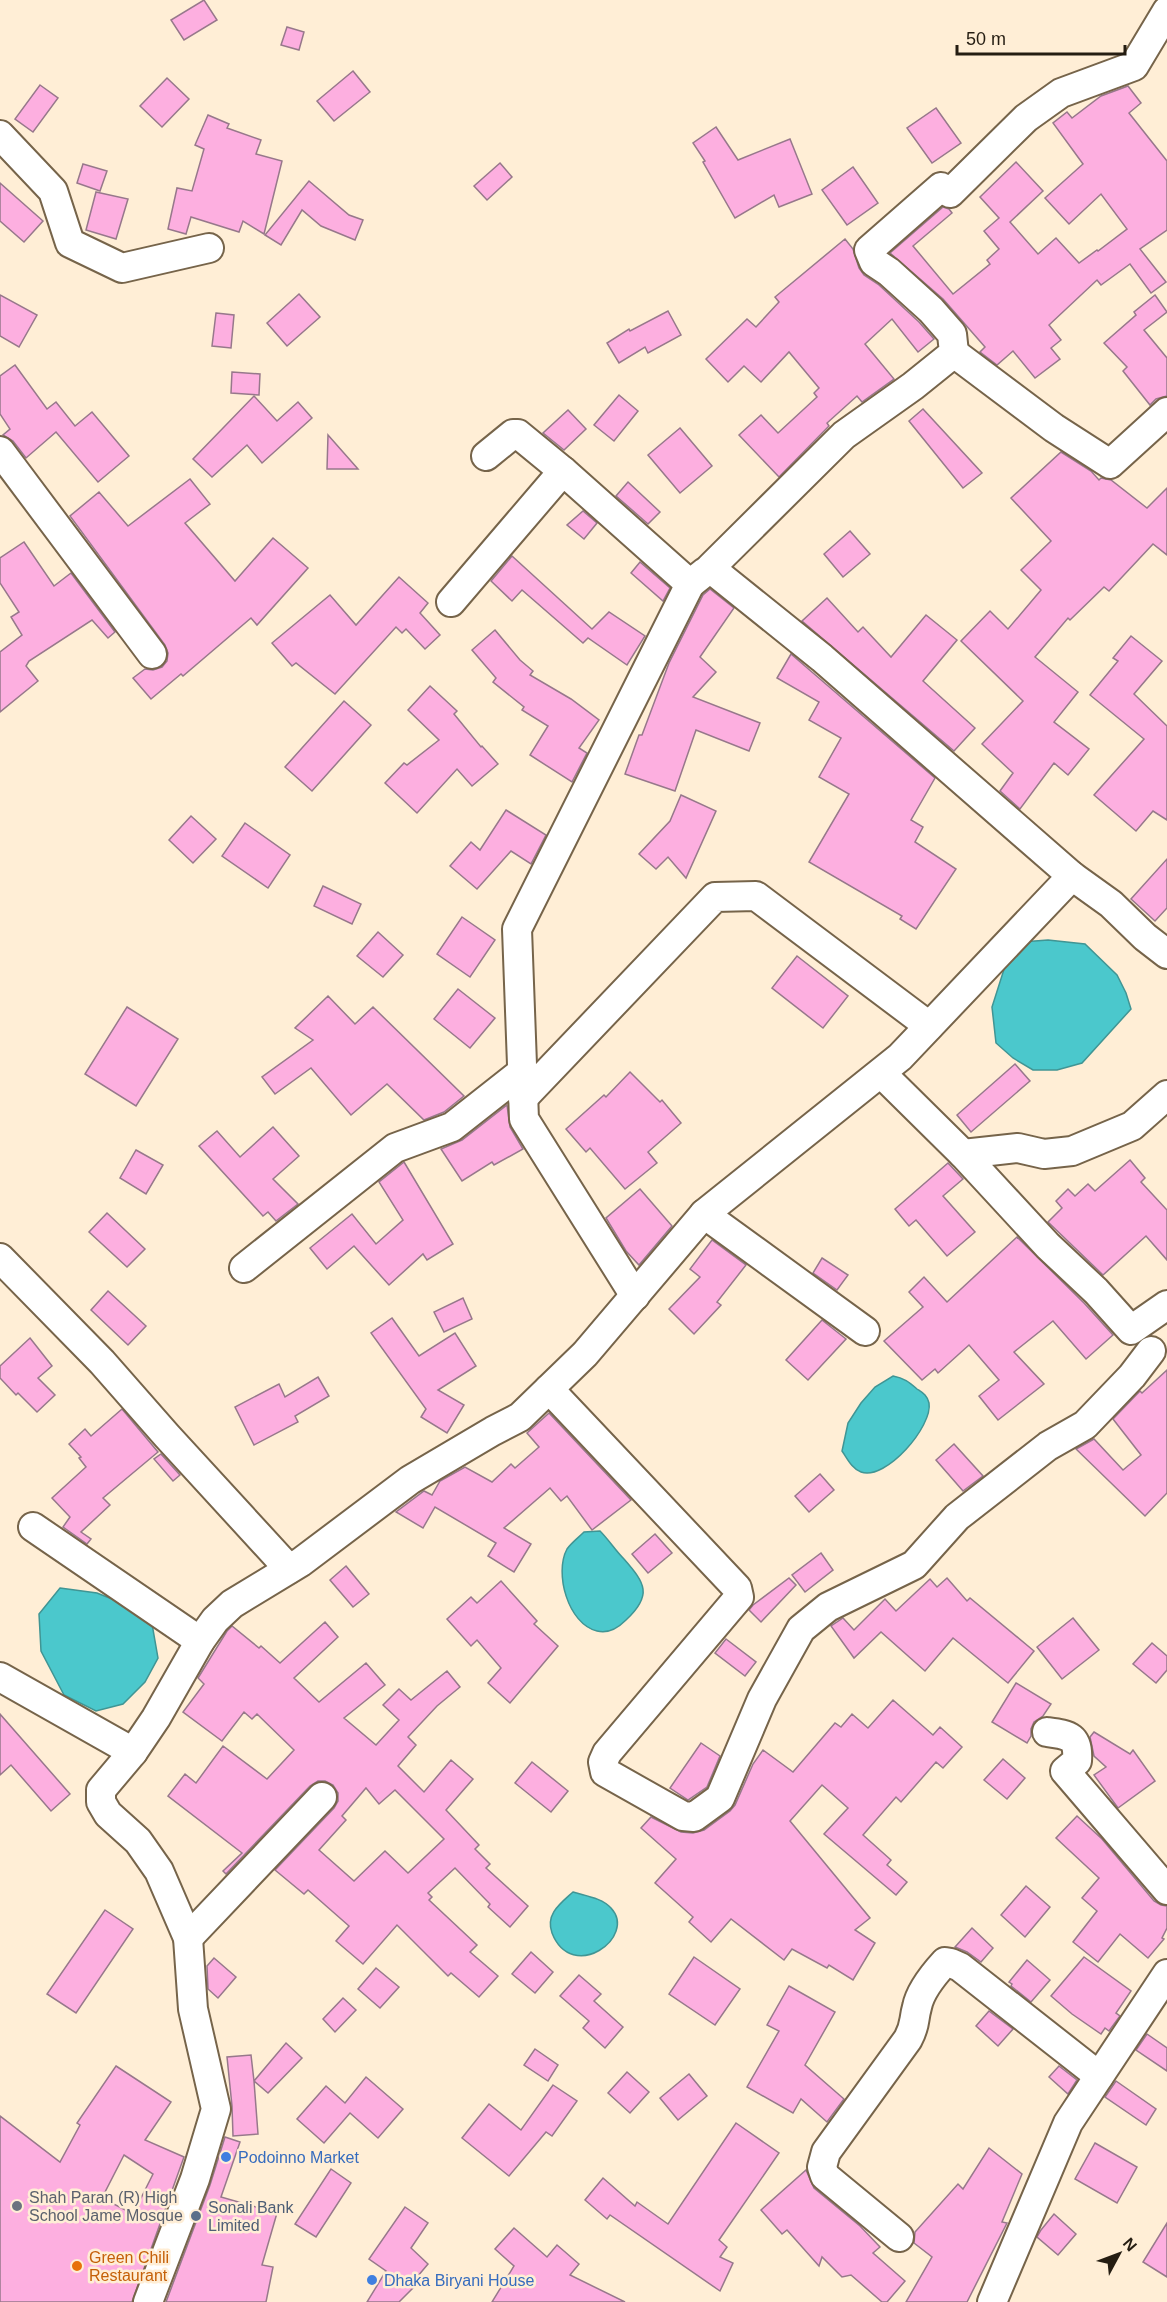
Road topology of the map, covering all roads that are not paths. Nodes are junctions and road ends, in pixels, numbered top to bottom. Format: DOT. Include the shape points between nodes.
graph roads {
  1 [pos="1167,11"];
  2 [pos="0,135"];
  3 [pos="208,248"];
  4 [pos="954,352"];
  5 [pos="1167,412"];
  6 [pos="0,452"];
  7 [pos="486,456"];
  8 [pos="563,471"];
  9 [pos="700,576"];
  10 [pos="451,602"];
  11 [pos="152,654"];
  12 [pos="1072,876"];
  13 [pos="1163,942"];
  14 [pos="930,1026"];
  15 [pos="881,1073"];
  16 [pos="523,1085"];
  17 [pos="1167,1095"];
  18 [pos="963,1154"];
  19 [pos="704,1214"];
  20 [pos="0,1258"];
  21 [pos="244,1268"];
  22 [pos="635,1296"];
  23 [pos="1167,1305"];
  24 [pos="1131,1330"];
  25 [pos="866,1331"];
  26 [pos="1159,1360"];
  27 [pos="549,1389"];
  28 [pos="33,1527"];
  29 [pos="289,1569"];
  30 [pos="200,1641"];
  31 [pos="0,1677"];
  32 [pos="1047,1732"];
  33 [pos="133,1752"];
  34 [pos="322,1797"];
  35 [pos="1167,1890"];
  36 [pos="188,1938"];
  37 [pos="1167,1974"];
  38 [pos="1099,2076"];
  39 [pos="899,2237"];
  40 [pos="148,2302"];
  41 [pos="992,2302"];
  1 -- 4 [label="street" via="1134,66 1061,93 1026,118 950,193 941,187 869,250 874,262 931,310 952,334"];
  2 -- 3 [label="street" via="52,191 70,243 122,268"];
  4 -- 5 [label="street" via="1054,428 1110,464"];
  4 -- 9 [label="street" via="844,435"];
  6 -- 11 [label="street"];
  7 -- 8 [label="street" via="518,434"];
  8 -- 9 [label="street"];
  8 -- 10 [label="street"];
  9 -- 12 [label="street" via="822,658"];
  9 -- 16 [label="street" via="517,929"];
  12 -- 13 [label="street"];
  12 -- 14 [label="street"];
  14 -- 15 [label="street"];
  14 -- 16 [label="street" via="756,896 715,897"];
  15 -- 18 [label="street"];
  15 -- 19 [label="street"];
  16 -- 21 [label="street" via="452,1127 395,1148"];
  16 -- 22 [label="street" via="524,1119"];
  17 -- 18 [label="street" via="1132,1126 1072,1151 1044,1154 1018,1148"];
  18 -- 24 [label="street"];
  19 -- 22 [label="street"];
  19 -- 25 [label="street"];
  20 -- 29 [label="street" via="102,1362"];
  22 -- 27 [label="street"];
  23 -- 24 [label="street"];
  24 -- 26 [label="street"];
  26 -- 27 [label="street" via="1132,1376 1085,1425 1048,1446 957,1517 914,1565 828,1607 801,1629 762,1698 720,1798 694,1817 682,1816 605,1772 603,1762 739,1597 737,1588"];
  27 -- 29 [label="street" via="520,1417 410,1480"];
  28 -- 30 [label="street"];
  29 -- 30 [label="street" via="232,1604"];
  30 -- 33 [label="street"];
  31 -- 33 [label="street"];
  32 -- 35 [label="street" via="1066,1734 1075,1740 1077,1761 1065,1771"];
  33 -- 36 [label="street" via="101,1790 101,1802 108,1814 138,1841 159,1871"];
  34 -- 36 [label="street"];
  36 -- 40 [label="street" via="193,2009 216,2109 195,2179"];
  37 -- 38 [label="street"];
  38 -- 39 [label="street" via="960,1967 945,1962 920,1996 908,2039 826,2152 822,2167 825,2176"];
  38 -- 41 [label="street" via="1068,2122"];
}
